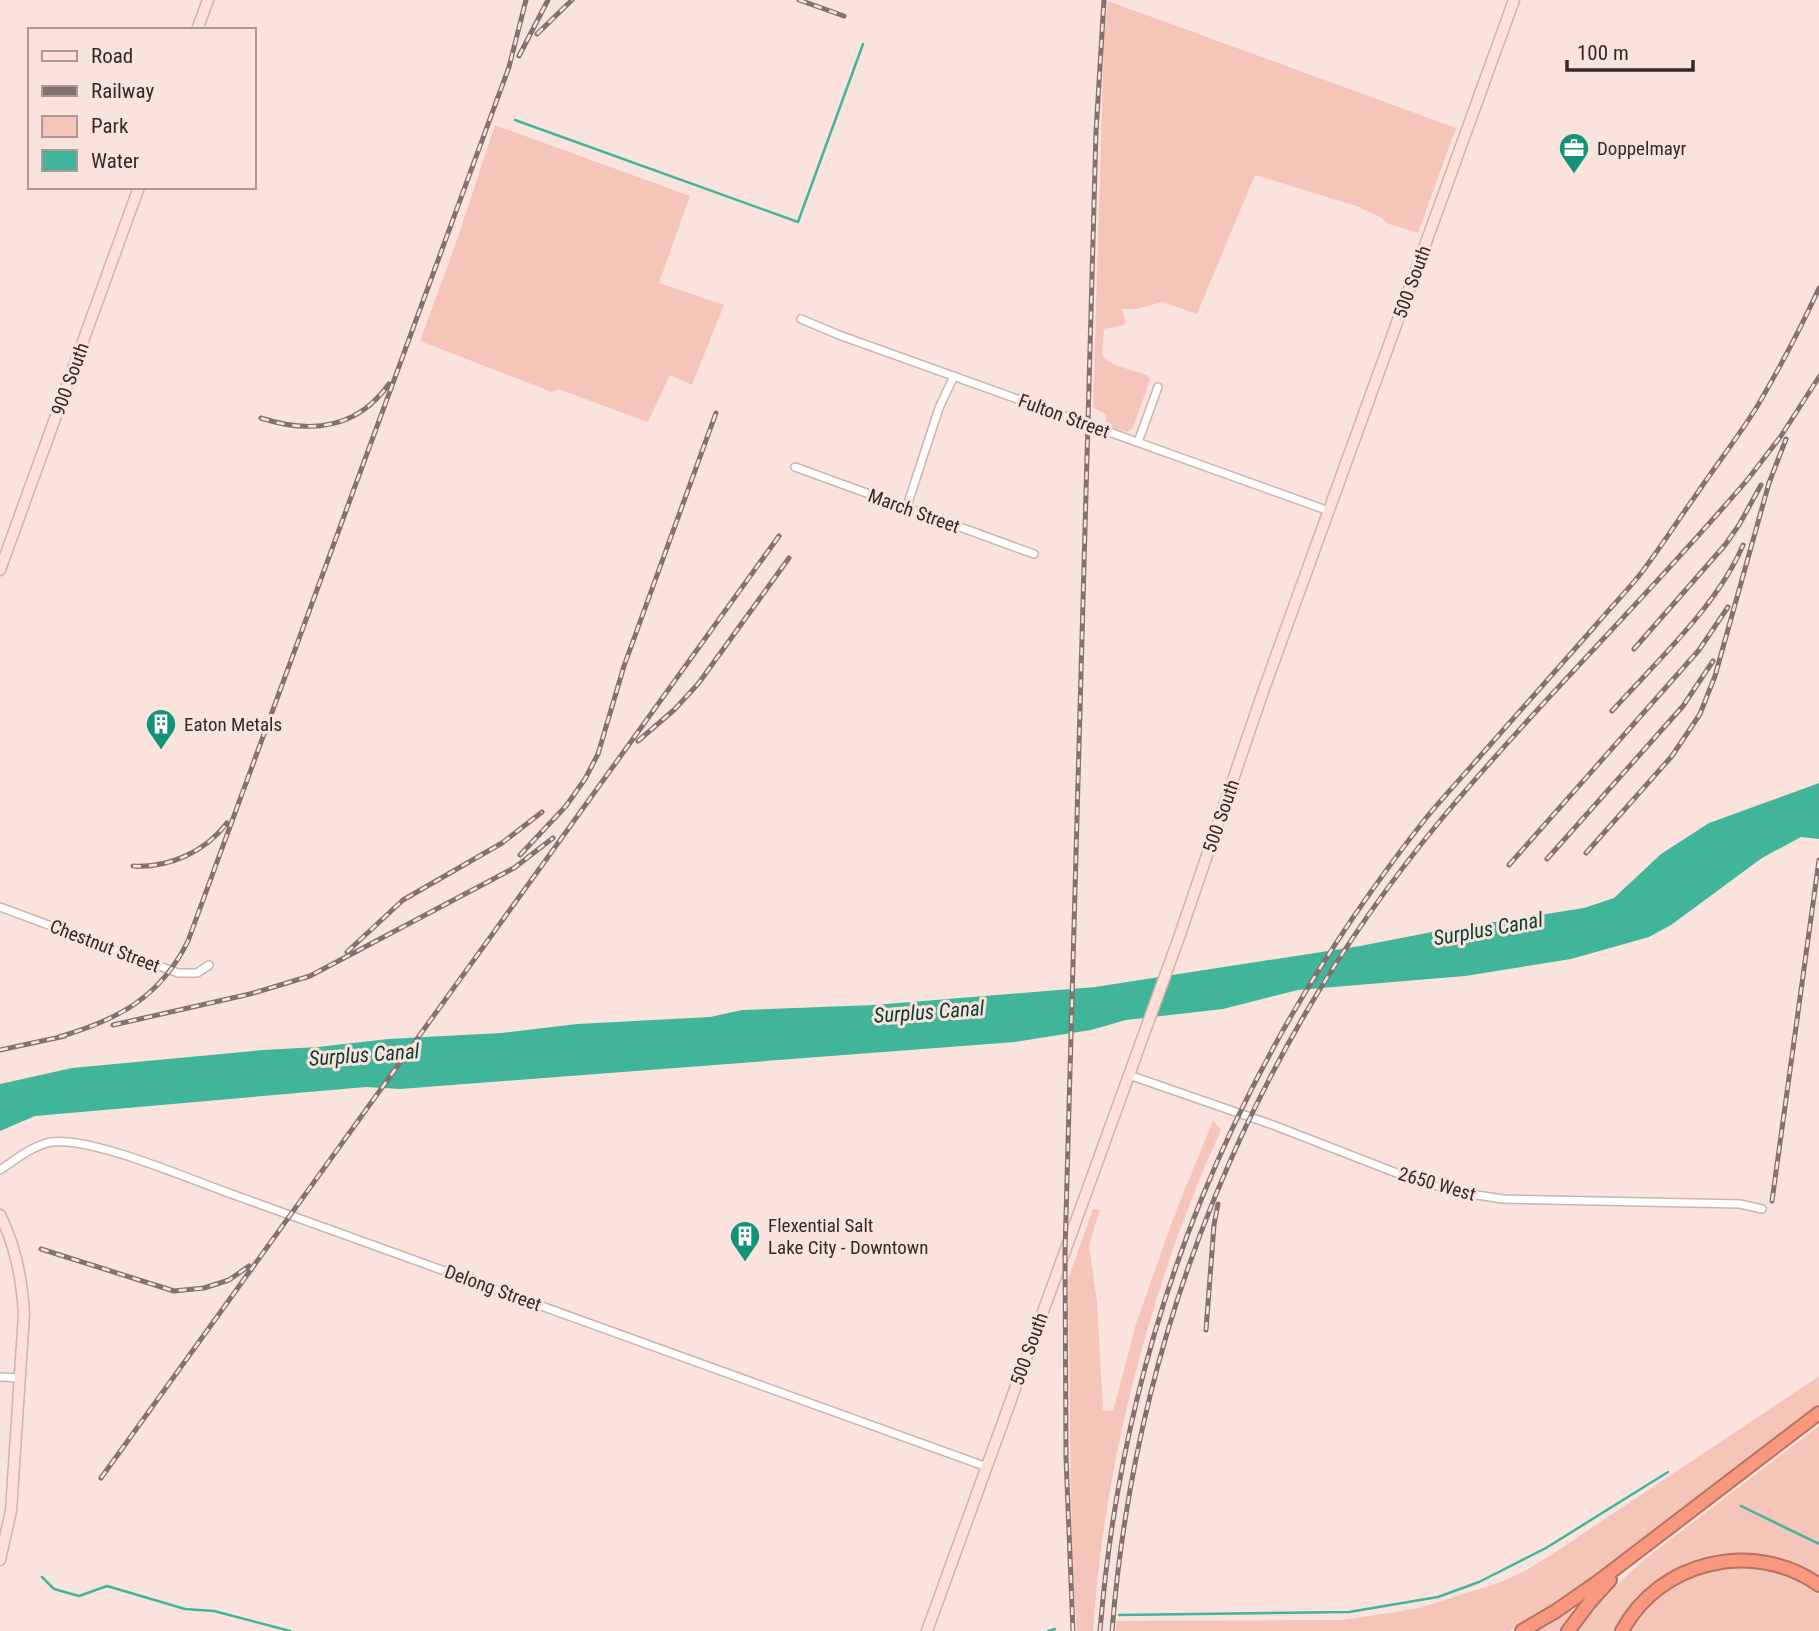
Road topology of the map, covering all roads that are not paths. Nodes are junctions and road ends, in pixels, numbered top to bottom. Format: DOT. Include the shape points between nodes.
graph roads {
  1 [pos="208,0"];
  2 [pos="1514,0"];
  3 [pos="198,28"];
  4 [pos="138,189"];
  5 [pos="801,319"];
  6 [pos="954,376"];
  7 [pos="1158,387"];
  8 [pos="1138,442"];
  9 [pos="795,467"];
  10 [pos="906,509"];
  11 [pos="1329,511"];
  12 [pos="1034,554"];
  13 [pos="0,570"];
  14 [pos="0,907"];
  15 [pos="209,965"];
  16 [pos="1129,1075"];
  17 [pos="0,1170"];
  18 [pos="1762,1209"];
  19 [pos="0,1214"];
  20 [pos="0,1377"];
  21 [pos="20,1378"];
  22 [pos="1819,1413"];
  23 [pos="987,1467"];
  24 [pos="1645,1545"];
  25 [pos="0,1560"];
  26 [pos="1819,1585"];
  27 [pos="927,1631"];
  28 [pos="1522,1631"];
  29 [pos="1567,1631"];
  30 [pos="1622,1631"];
  1 -- 3 [label="street"];
  2 -- 11 [label="street, 500 South"];
  4 -- 13 [label="street, 900 South"];
  5 -- 6 [label="street, Fulton Street"];
  6 -- 8 [label="street, Fulton Street"];
  6 -- 10 [label="street"];
  7 -- 8 [label="street"];
  8 -- 11 [label="street, Fulton Street"];
  9 -- 10 [label="street, March Street"];
  10 -- 12 [label="street, March Street"];
  11 -- 16 [label="street, 500 South"];
  14 -- 15 [label="street, Chestnut Street" via="178,973 197,973"];
  16 -- 18 [label="street, 2650 West" via="1407,1177 1471,1195 1740,1204"];
  16 -- 23 [label="street, 500 South"];
  17 -- 23 [label="street, Delong Street" via="51,1142 96,1147"];
  19 -- 21 [label="street" via="13,1245 23,1291"];
  20 -- 21 [label="street"];
  21 -- 25 [label="street" via="9,1523"];
  22 -- 24 [label="highway"];
  23 -- 27 [label="street, 500 South"];
  24 -- 28 [label="highway"];
  24 -- 29 [label="highway"];
  26 -- 30 [label="highway" via="1776,1564 1720,1561 1679,1575 1648,1595"];
}
